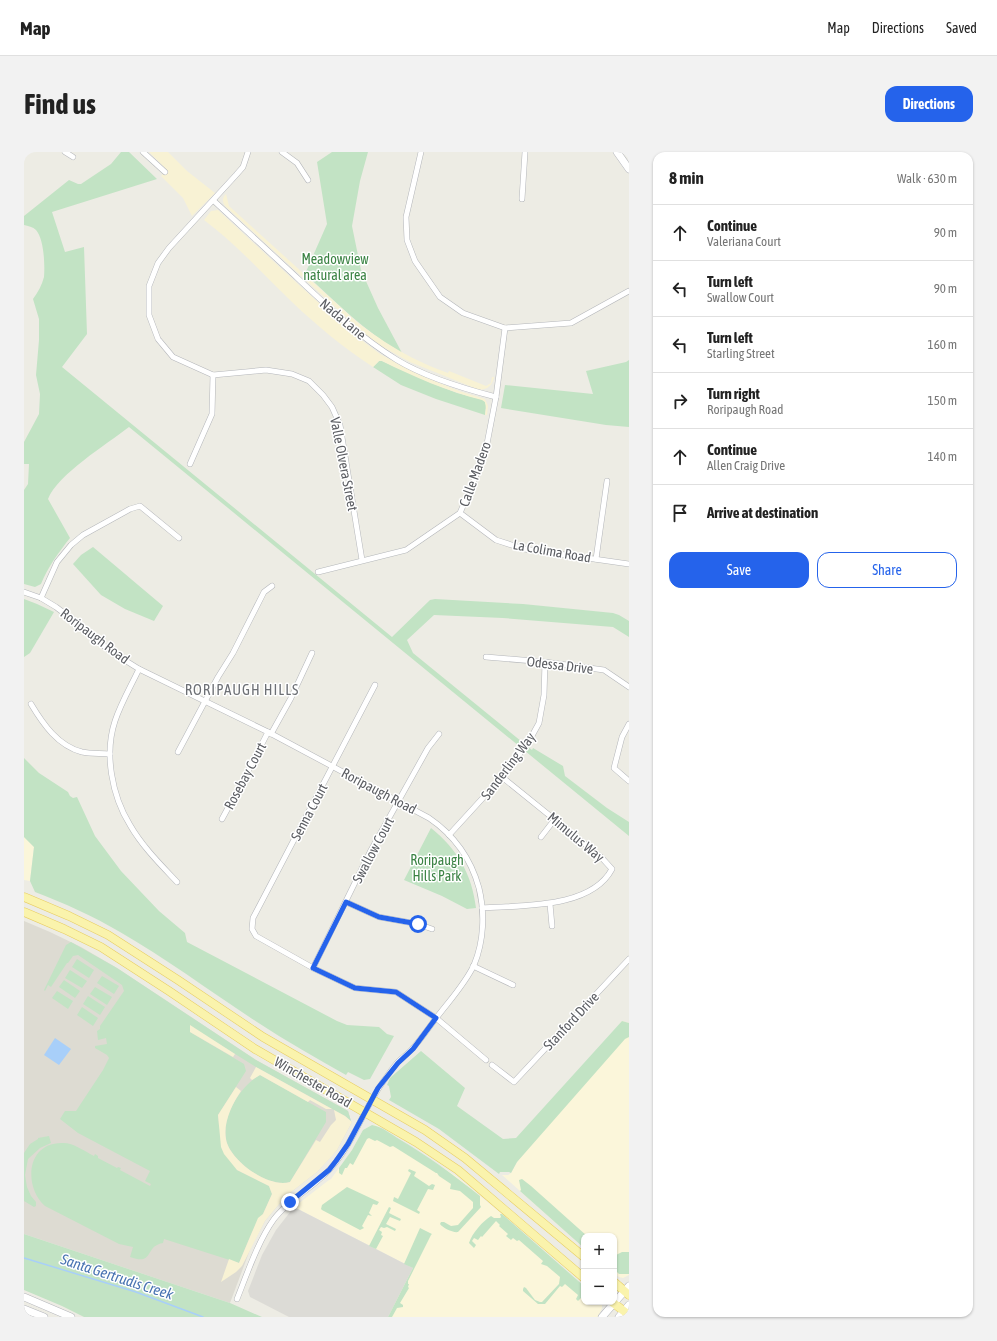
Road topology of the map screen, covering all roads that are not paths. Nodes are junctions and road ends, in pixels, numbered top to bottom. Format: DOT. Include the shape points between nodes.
graph roads {
  1 [pos="65,152"];
  2 [pos="143,152"];
  3 [pos="248,152"];
  4 [pos="282,152"];
  5 [pos="421,152"];
  6 [pos="525,152"];
  7 [pos="617,152"];
  8 [pos="73,157"];
  9 [pos="629,169"];
  10 [pos="165,172"];
  11 [pos="308,180"];
  12 [pos="522,199"];
  13 [pos="214,201"];
  14 [pos="629,291"];
  15 [pos="505,328"];
  16 [pos="213,375"];
  17 [pos="496,397"];
  18 [pos="190,464"];
  19 [pos="607,481"];
  20 [pos="460,513"];
  21 [pos="179,538"];
  22 [pos="596,559"];
  23 [pos="362,560"];
  24 [pos="629,564"];
  25 [pos="318,572"];
  26 [pos="272,586"];
  27 [pos="24,592"];
  28 [pos="41,598"];
  29 [pos="312,653"];
  30 [pos="486,657"];
  31 [pos="545,662"];
  32 [pos="140,669"];
  33 [pos="375,685"];
  34 [pos="629,687"];
  35 [pos="205,700"];
  36 [pos="31,704"];
  37 [pos="629,724"];
  38 [pos="269,733"];
  39 [pos="439,734"];
  40 [pos="178,752"];
  41 [pos="110,754"];
  42 [pos="332,767"];
  43 [pos="502,777"];
  44 [pos="629,781"];
  45 [pos="399,802"];
  46 [pos="222,819"];
  47 [pos="555,820"];
  48 [pos="449,835"];
  49 [pos="541,837"];
  50 [pos="177,882"];
  51 [pos="24,897"];
  52 [pos="346,902"];
  53 [pos="550,904"];
  54 [pos="482,908"];
  55 [pos="24,912"];
  56 [pos="552,926"];
  57 [pos="432,929"];
  58 [pos="629,959"];
  59 [pos="473,966"];
  60 [pos="313,968"];
  61 [pos="513,985"];
  62 [pos="436,1018"];
  63 [pos="486,1060"];
  64 [pos="492,1065"];
  65 [pos="372,1100"];
  66 [pos="365,1113"];
  67 [pos="581,1254"];
  68 [pos="581,1275"];
  69 [pos="617,1284"];
  70 [pos="627,1291"];
  71 [pos="24,1297"];
  72 [pos="237,1299"];
  73 [pos="617,1300"];
  74 [pos="611,1305"];
  75 [pos="616,1305"];
  76 [pos="24,1309"];
  77 [pos="625,1312"];
  78 [pos="44,1317"];
  79 [pos="71,1317"];
  80 [pos="602,1317"];
  1 -- 8 [label="street"];
  2 -- 10 [label="street"];
  3 -- 13 [label="street, Valle Olvera Street" via="240,171"];
  4 -- 11 [label="street" via="297,163"];
  5 -- 15 [label="street" via="406,217 407,240 415,261 440,297 463,313"];
  6 -- 12 [label="street"];
  7 -- 9 [label="main road"];
  13 -- 16 [label="street, Valle Olvera Street" via="158,263 148,286 149,315 160,343 173,357"];
  13 -- 17 [label="street, Nada Lane" via="320,300 374,345 419,371 467,390"];
  14 -- 15 [label="street" via="571,323"];
  15 -- 17 [label="street, Calle Madero"];
  16 -- 18 [label="street" via="212,414"];
  16 -- 23 [label="street, Valle Olvera Street" via="266,370 292,374 309,381 323,395 340,425"];
  17 -- 20 [label="street, Calle Madero" via="485,454"];
  19 -- 22 [label="street"];
  20 -- 22 [label="street, La Colima Road" via="496,540 524,549"];
  20 -- 23 [label="street, Calle Madero" via="406,550"];
  21 -- 28 [label="street" via="140,506 130,509 82,535 71,545 57,562"];
  22 -- 24 [label="street, La Colima Road"];
  23 -- 25 [label="street, Calle Madero"];
  26 -- 35 [label="street" via="264,592 233,653"];
  27 -- 28 [label="street, Roripaugh Road"];
  28 -- 32 [label="street, Roripaugh Road" via="115,654"];
  29 -- 38 [label="street, Rosebay Court" via="291,698"];
  30 -- 31 [label="street, Odessa Drive"];
  31 -- 34 [label="street, Odessa Drive" via="604,670"];
  31 -- 43 [label="street, Sanderling Way" via="544,694 539,723 525,748"];
  32 -- 35 [label="street, Roripaugh Road"];
  32 -- 41 [label="street" via="115,722"];
  33 -- 42 [label="street, Senna Court"];
  35 -- 38 [label="street, Roripaugh Road"];
  35 -- 40 [label="street"];
  36 -- 41 [label="street" via="44,725 67,745 82,752"];
  37 -- 44 [label="street" via="622,737 614,768"];
  38 -- 42 [label="street, Roripaugh Road"];
  38 -- 46 [label="street, Rosebay Court"];
  39 -- 45 [label="street, Swallow Court" via="428,748"];
  41 -- 50 [label="street" via="115,792 121,809 130,826"];
  42 -- 45 [label="street, Roripaugh Road"];
  42 -- 60 [label="street, Senna Court" via="253,918 252,929 256,936"];
  43 -- 47 [label="street, Mimulus Way"];
  43 -- 48 [label="street, Sanderling Way"];
  45 -- 48 [label="street, Roripaugh Road" via="429,818"];
  45 -- 52 [label="street, Swallow Court" via="370,852"];
  47 -- 49 [label="street"];
  47 -- 53 [label="street, Mimulus Way" via="612,869 609,876 579,898"];
  48 -- 54 [label="street, Roripaugh Road" via="465,854 473,870"];
  51 -- 65 [label="main road, Winchester Road" via="108,935 263,1037"];
  52 -- 57 [label="street" via="379,917"];
  52 -- 60 [label="street, Swallow Court"];
  53 -- 54 [label="street, Mimulus Way"];
  53 -- 56 [label="street"];
  54 -- 59 [label="street, Roripaugh Road" via="482,936"];
  55 -- 66 [label="main road, Winchester Road" via="101,947 255,1049"];
  58 -- 64 [label="street, Stanford Drive" via="514,1082"];
  59 -- 61 [label="street"];
  59 -- 62 [label="street, Roripaugh Road"];
  60 -- 62 [label="street" via="355,988 396,992"];
  62 -- 63 [label="street"];
  62 -- 65 [label="street, Roripaugh Road" via="413,1049 378,1088"];
  65 -- 66 [label="street, Roripaugh Road"];
  65 -- 67 [label="main road, Winchester Road" via="455,1150"];
  66 -- 68 [label="main road, Winchester Road" via="458,1170"];
  66 -- 72 [label="street, Roripaugh Road" via="343,1152 329,1170 290,1202 272,1222"];
  69 -- 70 [label="main road"];
  70 -- 73 [label="main road"];
  71 -- 79 [label="main road"];
  74 -- 80 [label="main road"];
  75 -- 77 [label="main road"];
  76 -- 78 [label="main road"];
}
